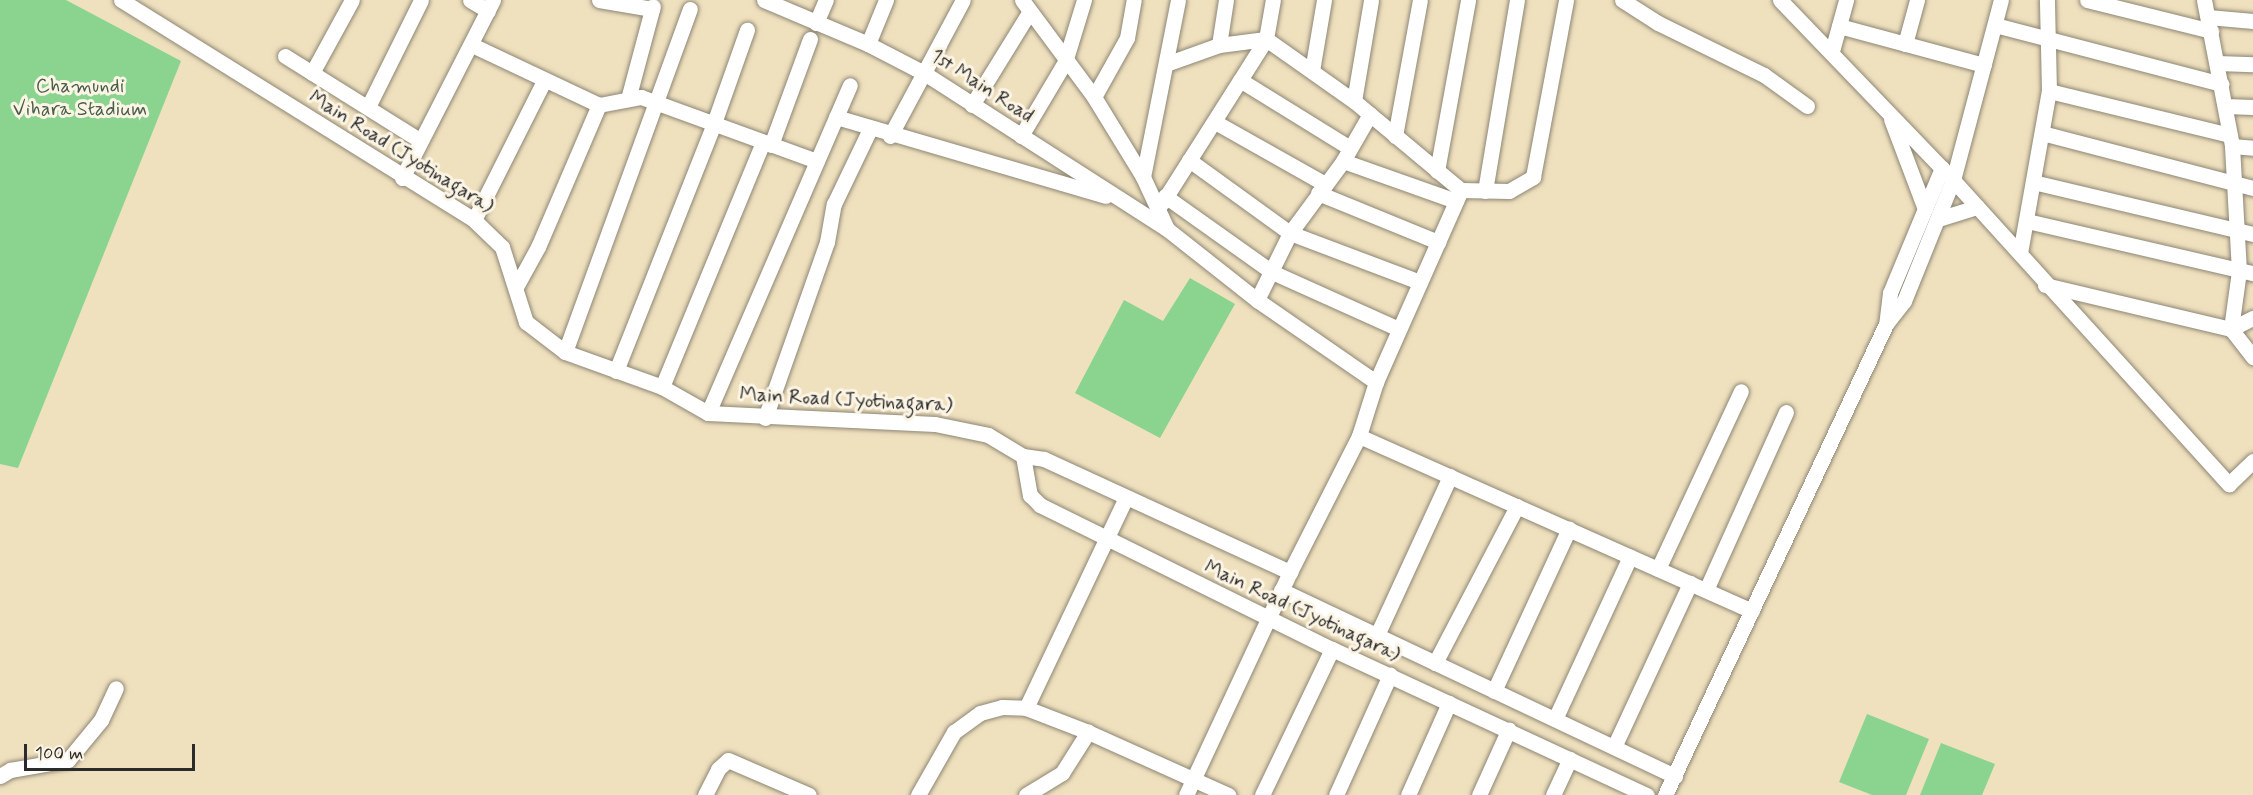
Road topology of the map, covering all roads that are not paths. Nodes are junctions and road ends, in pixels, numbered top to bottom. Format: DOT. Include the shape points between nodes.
graph roads {
  1 [pos="121,0"];
  2 [pos="352,0"];
  3 [pos="421,0"];
  4 [pos="470,0"];
  5 [pos="599,0"];
  6 [pos="764,0"];
  7 [pos="826,0"];
  8 [pos="886,0"];
  9 [pos="963,0"];
  10 [pos="1084,0"];
  11 [pos="1134,0"];
  12 [pos="1178,0"];
  13 [pos="1226,0"];
  14 [pos="1273,0"];
  15 [pos="1324,0"];
  16 [pos="1371,0"];
  17 [pos="1420,0"];
  18 [pos="1468,0"];
  19 [pos="1517,0"];
  20 [pos="1566,0"];
  21 [pos="1622,0"];
  22 [pos="1780,0"];
  23 [pos="1846,0"];
  24 [pos="1917,0"];
  25 [pos="2001,0"];
  26 [pos="2047,0"];
  27 [pos="2086,0"];
  28 [pos="2204,0"];
  29 [pos="491,5"];
  30 [pos="1026,5"];
  31 [pos="690,9"];
  32 [pos="2253,21"];
  33 [pos="816,23"];
  34 [pos="2209,24"];
  35 [pos="1995,25"];
  36 [pos="1839,26"];
  37 [pos="747,30"];
  38 [pos="2048,37"];
  39 [pos="810,39"];
  40 [pos="1266,39"];
  41 [pos="868,44"];
  42 [pos="1905,44"];
  43 [pos="472,45"];
  44 [pos="1219,45"];
  45 [pos="1832,51"];
  46 [pos="285,56"];
  47 [pos="1065,62"];
  48 [pos="2217,63"];
  49 [pos="1166,64"];
  50 [pos="1984,64"];
  51 [pos="2253,64"];
  52 [pos="1311,71"];
  53 [pos="924,72"];
  54 [pos="312,73"];
  55 [pos="1240,80"];
  56 [pos="544,81"];
  57 [pos="2221,84"];
  58 [pos="850,85"];
  59 [pos="2049,91"];
  60 [pos="1094,97"];
  61 [pos="628,99"];
  62 [pos="1354,101"];
  63 [pos="658,103"];
  64 [pos="599,105"];
  65 [pos="972,105"];
  66 [pos="1807,106"];
  67 [pos="2225,106"];
  68 [pos="368,107"];
  69 [pos="2253,107"];
  70 [pos="1888,111"];
  71 [pos="1370,114"];
  72 [pos="836,117"];
  73 [pos="1215,122"];
  74 [pos="714,123"];
  75 [pos="870,129"];
  76 [pos="2042,133"];
  77 [pos="890,136"];
  78 [pos="1021,136"];
  79 [pos="1395,136"];
  80 [pos="421,141"];
  81 [pos="2231,141"];
  82 [pos="767,143"];
  83 [pos="2253,148"];
  84 [pos="1347,154"];
  85 [pos="1189,160"];
  86 [pos="817,161"];
  87 [pos="1942,168"];
  88 [pos="1437,171"];
  89 [pos="1143,177"];
  90 [pos="402,178"];
  91 [pos="1953,180"];
  92 [pos="2033,182"];
  93 [pos="2234,186"];
  94 [pos="2253,188"];
  95 [pos="1321,189"];
  96 [pos="1485,191"];
  97 [pos="1165,195"];
  98 [pos="1458,196"];
  99 [pos="1123,201"];
  100 [pos="1977,207"];
  101 [pos="1925,209"];
  102 [pos="1159,211"];
  103 [pos="1938,219"];
  104 [pos="474,220"];
  105 [pos="2026,221"];
  106 [pos="1167,229"];
  107 [pos="1290,233"];
  108 [pos="2236,233"];
  109 [pos="2253,234"];
  110 [pos="1438,242"];
  111 [pos="2020,253"];
  112 [pos="1272,272"];
  113 [pos="2246,272"];
  114 [pos="1420,282"];
  115 [pos="2045,285"];
  116 [pos="516,287"];
  117 [pos="1257,300"];
  118 [pos="2253,318"];
  119 [pos="1886,324"];
  120 [pos="1400,329"];
  121 [pos="2231,329"];
  122 [pos="566,352"];
  123 [pos="2253,357"];
  124 [pos="616,371"];
  125 [pos="1376,382"];
  126 [pos="662,387"];
  127 [pos="1741,391"];
  128 [pos="1786,412"];
  129 [pos="708,413"];
  130 [pos="765,418"];
  131 [pos="1359,436"];
  132 [pos="1023,456"];
  133 [pos="2253,461"];
  134 [pos="1450,476"];
  135 [pos="1126,496"];
  136 [pos="1516,506"];
  137 [pos="1569,529"];
  138 [pos="1104,539"];
  139 [pos="1630,556"];
  140 [pos="1658,569"];
  141 [pos="1290,572"];
  142 [pos="1690,583"];
  143 [pos="1281,590"];
  144 [pos="1706,590"];
  145 [pos="1752,611"];
  146 [pos="1268,618"];
  147 [pos="1377,635"];
  148 [pos="1332,649"];
  149 [pos="1436,663"];
  150 [pos="1390,675"];
  151 [pos="116,688"];
  152 [pos="1494,691"];
  153 [pos="1449,703"];
  154 [pos="1026,708"];
  155 [pos="1555,719"];
  156 [pos="1509,729"];
  157 [pos="1088,732"];
  158 [pos="1614,747"];
  159 [pos="1570,759"];
  160 [pos="0,776"];
  161 [pos="1675,776"];
  162 [pos="1193,779"];
  163 [pos="1626,790"];
  164 [pos="705,795"];
  165 [pos="809,795"];
  166 [pos="918,795"];
  167 [pos="1026,795"];
  168 [pos="1186,795"];
  169 [pos="1228,795"];
  170 [pos="1262,795"];
  171 [pos="1336,795"];
  172 [pos="1408,795"];
  173 [pos="1479,795"];
  174 [pos="1553,795"];
  175 [pos="1647,795"];
  176 [pos="1665,795"];
  1 -- 90 [label="street, Main Road (Jyotinagara)"];
  2 -- 54 [label="street"];
  3 -- 68 [label="street"];
  4 -- 29 [label="street"];
  5 -- 61 [label="street" via="652,8"];
  6 -- 33 [label="street, 1st Main Road"];
  7 -- 33 [label="street"];
  8 -- 41 [label="street"];
  9 -- 53 [label="street"];
  10 -- 47 [label="street"];
  11 -- 60 [label="street" via="1127,39"];
  12 -- 49 [label="street"];
  13 -- 44 [label="street"];
  14 -- 40 [label="street"];
  15 -- 52 [label="street"];
  16 -- 62 [label="street"];
  17 -- 79 [label="street"];
  18 -- 88 [label="street"];
  19 -- 96 [label="street"];
  20 -- 96 [label="street" via="1533,177 1509,191"];
  21 -- 66 [label="street" via="1658,23 1764,75"];
  22 -- 45 [label="street"];
  23 -- 36 [label="street"];
  24 -- 42 [label="street"];
  25 -- 35 [label="street"];
  26 -- 38 [label="street"];
  27 -- 34 [label="street"];
  28 -- 34 [label="street"];
  29 -- 43 [label="street"];
  30 -- 47 [label="street"];
  30 -- 65 [label="street"];
  31 -- 63 [label="street"];
  32 -- 34 [label="street"];
  33 -- 41 [label="street, 1st Main Road"];
  34 -- 48 [label="street"];
  35 -- 38 [label="street"];
  35 -- 50 [label="street"];
  36 -- 42 [label="street"];
  36 -- 45 [label="street"];
  37 -- 74 [label="street"];
  38 -- 57 [label="street"];
  38 -- 59 [label="street"];
  39 -- 82 [label="street"];
  40 -- 44 [label="street"];
  40 -- 52 [label="street"];
  40 -- 55 [label="street"];
  41 -- 53 [label="street, 1st Main Road"];
  42 -- 50 [label="street"];
  43 -- 56 [label="street"];
  43 -- 80 [label="street"];
  44 -- 49 [label="street"];
  45 -- 70 [label="street"];
  46 -- 54 [label="street"];
  47 -- 60 [label="street"];
  47 -- 78 [label="street"];
  48 -- 51 [label="street"];
  48 -- 57 [label="street"];
  49 -- 89 [label="street"];
  50 -- 91 [label="street"];
  52 -- 62 [label="street"];
  53 -- 65 [label="street, 1st Main Road"];
  53 -- 77 [label="street"];
  54 -- 68 [label="street"];
  55 -- 73 [label="street"];
  55 -- 84 [label="street"];
  56 -- 64 [label="street"];
  56 -- 104 [label="street"];
  57 -- 67 [label="street"];
  58 -- 72 [label="street"];
  59 -- 76 [label="street"];
  59 -- 81 [label="street"];
  60 -- 89 [label="street"];
  61 -- 63 [label="street" via="641,97"];
  61 -- 64 [label="street"];
  62 -- 71 [label="street"];
  63 -- 74 [label="street"];
  63 -- 122 [label="street"];
  64 -- 116 [label="street" via="538,247"];
  65 -- 78 [label="street, 1st Main Road"];
  67 -- 69 [label="street"];
  67 -- 81 [label="street"];
  68 -- 80 [label="street"];
  70 -- 87 [label="street"];
  70 -- 101 [label="street"];
  71 -- 79 [label="street"];
  71 -- 84 [label="street"];
  72 -- 75 [label="street"];
  72 -- 86 [label="street"];
  73 -- 85 [label="street"];
  73 -- 95 [label="street"];
  74 -- 82 [label="street"];
  74 -- 124 [label="street"];
  75 -- 77 [label="street"];
  75 -- 130 [label="street" via="834,204 827,242"];
  76 -- 92 [label="street"];
  76 -- 93 [label="street"];
  77 -- 99 [label="street"];
  78 -- 99 [label="street, 1st Main Road"];
  79 -- 88 [label="street"];
  80 -- 90 [label="street"];
  81 -- 83 [label="street"];
  81 -- 93 [label="street"];
  82 -- 86 [label="street"];
  82 -- 126 [label="street"];
  84 -- 95 [label="street"];
  84 -- 98 [label="street"];
  85 -- 97 [label="street"];
  85 -- 107 [label="street"];
  86 -- 129 [label="street"];
  87 -- 91 [label="street"];
  87 -- 101 [label="street"];
  88 -- 98 [label="street"];
  89 -- 102 [label="street"];
  90 -- 104 [label="street, Main Road (Jyotinagara)"];
  91 -- 100 [label="street"];
  91 -- 103 [label="street"];
  92 -- 105 [label="street"];
  92 -- 108 [label="street"];
  93 -- 94 [label="street"];
  93 -- 108 [label="street"];
  95 -- 107 [label="street"];
  95 -- 110 [label="street"];
  96 -- 98 [label="street"];
  97 -- 102 [label="street"];
  97 -- 112 [label="street"];
  98 -- 110 [label="street"];
  99 -- 106 [label="street, 1st Main Road"];
  100 -- 103 [label="street"];
  100 -- 111 [label="street"];
  101 -- 119 [label="street" via="1890,293"];
  102 -- 106 [label="street"];
  103 -- 119 [label="street" via="1904,301"];
  104 -- 116 [label="street, Main Road (Jyotinagara)" via="498,240"];
  105 -- 111 [label="street"];
  105 -- 113 [label="street"];
  106 -- 117 [label="street, 1st Main Road"];
  107 -- 112 [label="street"];
  107 -- 114 [label="street"];
  108 -- 109 [label="street"];
  108 -- 113 [label="street"];
  110 -- 114 [label="street"];
  111 -- 115 [label="street"];
  112 -- 117 [label="street"];
  112 -- 120 [label="street"];
  113 -- 121 [label="street"];
  114 -- 120 [label="street"];
  115 -- 121 [label="street"];
  115 -- 133 [label="street" via="2229,484"];
  116 -- 122 [label="street, Main Road (Jyotinagara)" via="526,322"];
  117 -- 125 [label="street, 1st Main Road"];
  118 -- 121 [label="street"];
  119 -- 145 [label="street"];
  120 -- 125 [label="street"];
  121 -- 123 [label="street"];
  122 -- 124 [label="street, Main Road (Jyotinagara)"];
  124 -- 126 [label="street, Main Road (Jyotinagara)"];
  125 -- 131 [label="street"];
  126 -- 129 [label="street, Main Road (Jyotinagara)"];
  127 -- 140 [label="street"];
  128 -- 144 [label="street"];
  129 -- 130 [label="street, Main Road (Jyotinagara)"];
  130 -- 132 [label="street, Main Road (Jyotinagara)" via="962,426 988,435"];
  131 -- 134 [label="street"];
  131 -- 141 [label="street"];
  132 -- 135 [label="street" via="1044,459"];
  132 -- 138 [label="street, Main Road (Jyotinagara)" via="1034,500"];
  134 -- 136 [label="street"];
  134 -- 147 [label="street"];
  135 -- 138 [label="street"];
  135 -- 141 [label="street"];
  136 -- 137 [label="street"];
  136 -- 149 [label="street"];
  137 -- 139 [label="street"];
  137 -- 152 [label="street"];
  138 -- 146 [label="street, Main Road (Jyotinagara)"];
  138 -- 154 [label="street"];
  139 -- 140 [label="street"];
  139 -- 155 [label="street"];
  140 -- 142 [label="street"];
  141 -- 143 [label="street"];
  142 -- 144 [label="street"];
  142 -- 158 [label="street"];
  143 -- 146 [label="street"];
  143 -- 147 [label="street"];
  144 -- 145 [label="street"];
  145 -- 161 [label="street"];
  146 -- 148 [label="street, Main Road (Jyotinagara)"];
  146 -- 162 [label="street"];
  147 -- 149 [label="street"];
  148 -- 150 [label="street, Main Road (Jyotinagara)"];
  148 -- 170 [label="street"];
  149 -- 152 [label="street"];
  150 -- 153 [label="street, Main Road (Jyotinagara)"];
  150 -- 171 [label="street"];
  151 -- 160 [label="street" via="101,720 68,760 10,770"];
  152 -- 155 [label="street"];
  153 -- 156 [label="street, Main Road (Jyotinagara)"];
  153 -- 172 [label="street"];
  154 -- 157 [label="street"];
  154 -- 166 [label="street" via="1002,707 966,721 954,732"];
  155 -- 158 [label="street"];
  156 -- 159 [label="street, Main Road (Jyotinagara)"];
  156 -- 173 [label="street"];
  157 -- 162 [label="street"];
  157 -- 167 [label="street" via="1062,773"];
  158 -- 161 [label="street"];
  159 -- 163 [label="street, Main Road (Jyotinagara)"];
  159 -- 174 [label="street"];
  161 -- 176 [label="street"];
  162 -- 168 [label="street"];
  162 -- 169 [label="street"];
  163 -- 175 [label="street, Main Road (Jyotinagara)"];
  164 -- 165 [label="street" via="718,768 728,760"];
}
